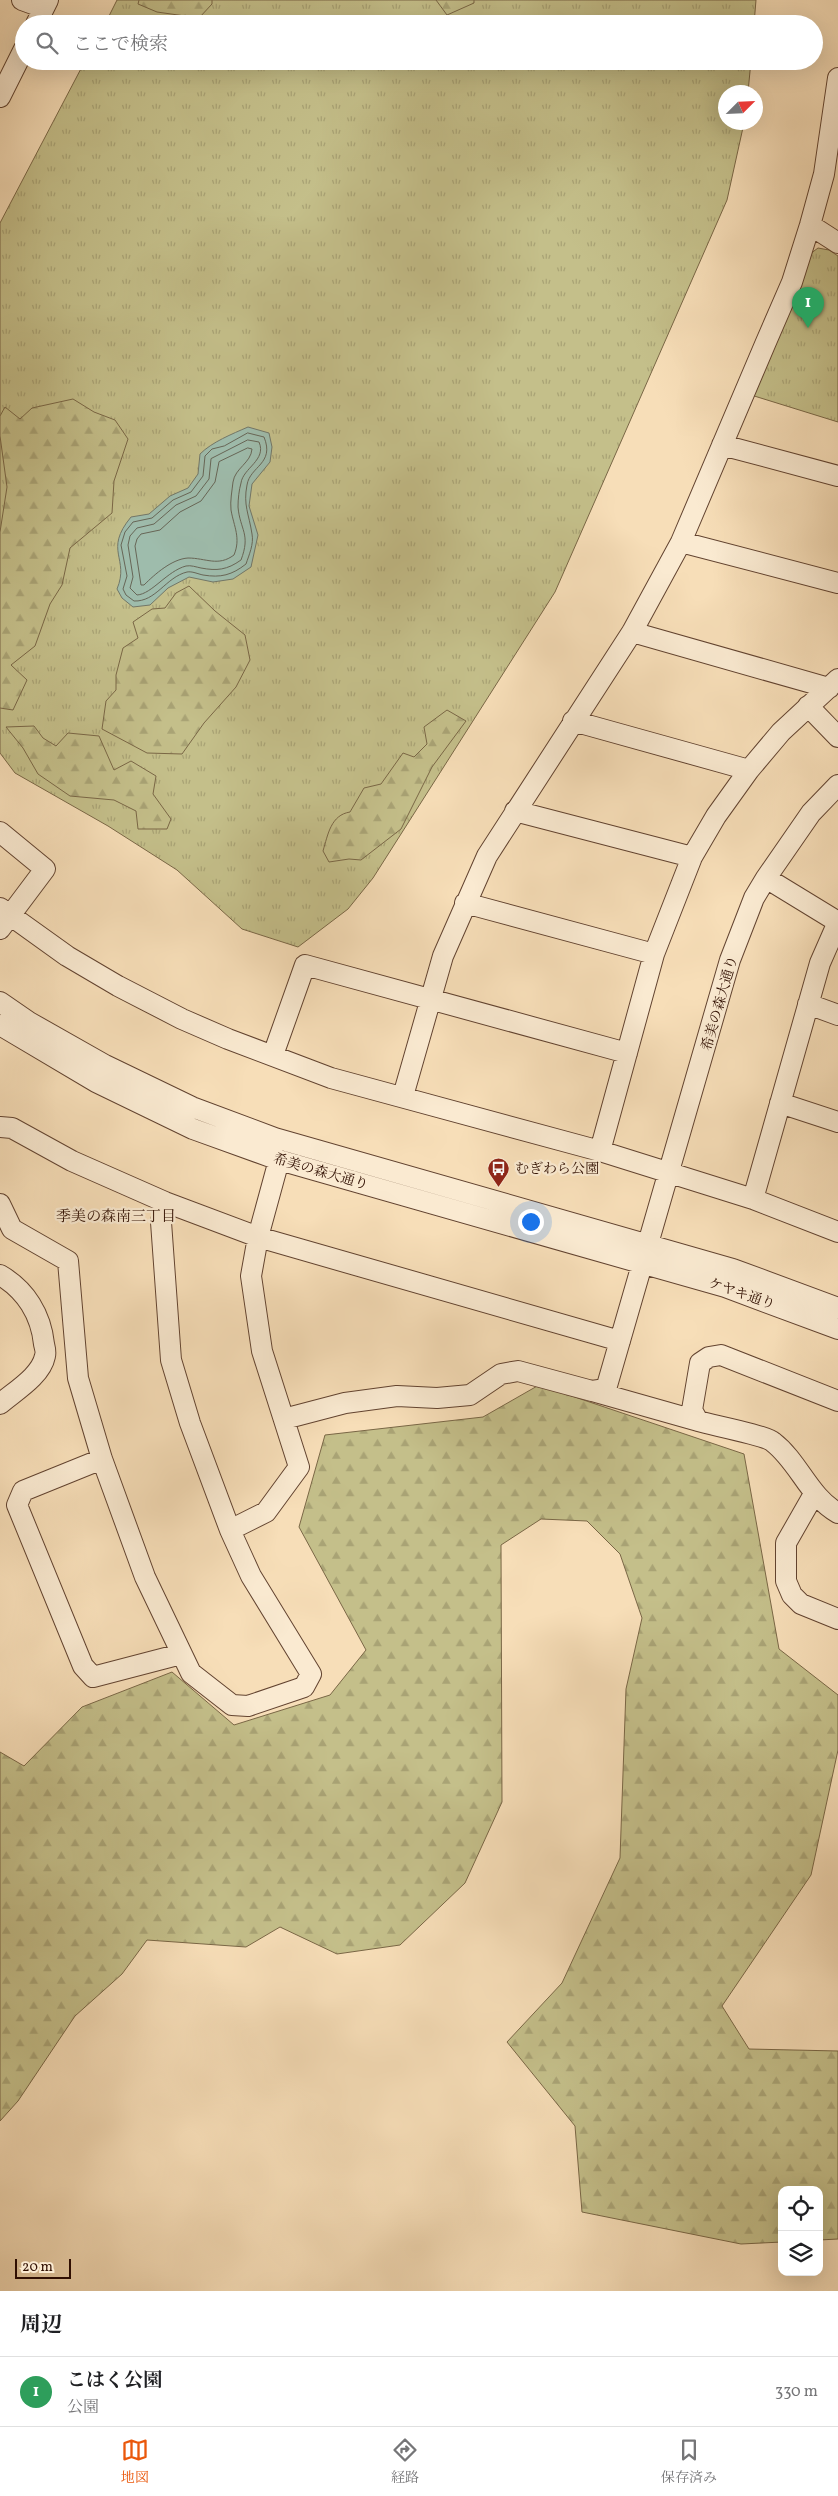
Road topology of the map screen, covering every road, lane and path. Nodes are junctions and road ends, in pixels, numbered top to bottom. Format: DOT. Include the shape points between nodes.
graph roads {
  1 [pos="22,0"];
  2 [pos="43,11"];
  3 [pos="15,67"];
  4 [pos="838,78"];
  5 [pos="0,97"];
  6 [pos="836,122"];
  7 [pos="810,225"];
  8 [pos="838,243"];
  9 [pos="722,445"];
  10 [pos="838,476"];
  11 [pos="681,542"];
  12 [pos="838,583"];
  13 [pos="632,632"];
  14 [pos="833,683"];
  15 [pos="808,706"];
  16 [pos="573,721"];
  17 [pos="838,737"];
  18 [pos="749,770"];
  19 [pos="838,785"];
  20 [pos="515,811"];
  21 [pos="0,832"];
  22 [pos="692,857"];
  23 [pos="766,878"];
  24 [pos="466,903"];
  25 [pos="3,918"];
  26 [pos="654,954"];
  27 [pos="430,997"];
  28 [pos="0,1002"];
  29 [pos="808,1004"];
  30 [pos="838,1015"];
  31 [pos="0,1025"];
  32 [pos="627,1053"];
  33 [pos="273,1055"];
  34 [pos="403,1096"];
  35 [pos="780,1103"];
  36 [pos="838,1122"];
  37 [pos="0,1127"];
  38 [pos="600,1151"];
  39 [pos="279,1160"];
  40 [pos="670,1173"];
  41 [pos="753,1199"];
  42 [pos="165,1202"];
  43 [pos="0,1204"];
  44 [pos="838,1232"];
  45 [pos="258,1237"];
  46 [pos="649,1244"];
  47 [pos="643,1264"];
  48 [pos="0,1275"];
  49 [pos="838,1308"];
  50 [pos="838,1329"];
  51 [pos="620,1341"];
  52 [pos="592,1391"];
  53 [pos="838,1401"];
  54 [pos="0,1404"];
  55 [pos="284,1419"];
  56 [pos="698,1421"];
  57 [pos="102,1459"];
  58 [pos="814,1494"];
  59 [pos="838,1513"];
  60 [pos="230,1530"];
  61 [pos="838,1619"];
  62 [pos="181,1654"];
  1 -- 2 [label="street"];
  3 -- 5 [label="street"];
  4 -- 6 [label="street"];
  6 -- 7 [label="street"];
  7 -- 8 [label="street"];
  7 -- 9 [label="street" via="792,282"];
  9 -- 10 [label="street"];
  9 -- 11 [label="street"];
  11 -- 12 [label="street"];
  11 -- 13 [label="street"];
  13 -- 14 [label="street"];
  13 -- 16 [label="street"];
  14 -- 15 [label="street"];
  15 -- 17 [label="street"];
  15 -- 18 [label="street"];
  16 -- 18 [label="street"];
  16 -- 20 [label="street"];
  18 -- 22 [label="street"];
  19 -- 23 [label="street, 希美の森大通り" via="811,813"];
  20 -- 22 [label="street"];
  20 -- 24 [label="street" via="487,856"];
  21 -- 25 [label="street" via="45,869"];
  22 -- 26 [label="street"];
  23 -- 29 [label="street" via="838,922 820,963"];
  23 -- 40 [label="street, 希美の森大通り" via="754,898 730,960"];
  24 -- 26 [label="street"];
  24 -- 27 [label="street" via="443,956"];
  25 -- 33 [label="street" via="182,1019"];
  26 -- 32 [label="street"];
  27 -- 32 [label="street"];
  27 -- 33 [label="street" via="305,965"];
  27 -- 34 [label="street"];
  28 -- 46 [label="street, 希美の森大通り" via="105,1064 192,1106 274,1138"];
  29 -- 30 [label="street"];
  29 -- 35 [label="street"];
  31 -- 39 [label="street, 希美の森大通り" via="133,1101 192,1129"];
  32 -- 38 [label="street"];
  33 -- 34 [label="street" via="331,1078"];
  34 -- 38 [label="street"];
  35 -- 36 [label="street"];
  35 -- 41 [label="street"];
  37 -- 42 [label="street" via="12,1128 72,1161"];
  38 -- 40 [label="street"];
  39 -- 45 [label="street"];
  39 -- 47 [label="street, 希美の森大通り"];
  40 -- 41 [label="street"];
  40 -- 46 [label="street, 希美の森大通り"];
  41 -- 44 [label="street"];
  42 -- 45 [label="street"];
  42 -- 60 [label="street" via="161,1222 171,1360 190,1423"];
  43 -- 57 [label="street" via="12,1229 68,1260 78,1378"];
  45 -- 51 [label="street"];
  45 -- 55 [label="street" via="251,1276 262,1351"];
  46 -- 47 [label="street, 希美の森大通り"];
  46 -- 49 [label="street, ケヤキ通り" via="733,1268"];
  47 -- 50 [label="street, ケヤキ通り" via="724,1286"];
  47 -- 51 [label="street"];
  48 -- 54 [label="street" via="32,1304 43,1330 45,1356 35,1374"];
  51 -- 52 [label="street" via="606,1389"];
  52 -- 55 [label="street" via="518,1371 501,1374 470,1395 438,1398 397,1396 345,1403"];
  52 -- 56 [label="street"];
  53 -- 56 [label="street" via="721,1355 708,1357 700,1363 692,1410"];
  55 -- 60 [label="street" via="299,1467 266,1512"];
  56 -- 58 [label="street" via="772,1440 796,1466"];
  57 -- 62 [label="street" via="145,1576"];
  57 -- 62 [label="street" via="23,1491 17,1505 20,1514 83,1666 93,1677"];
  58 -- 59 [label="street"];
  58 -- 61 [label="street" via="786,1543 786,1581 792,1595 801,1604"];
  60 -- 62 [label="street" via="251,1576 311,1674 304,1687 248,1706 232,1705 191,1673"];
}
